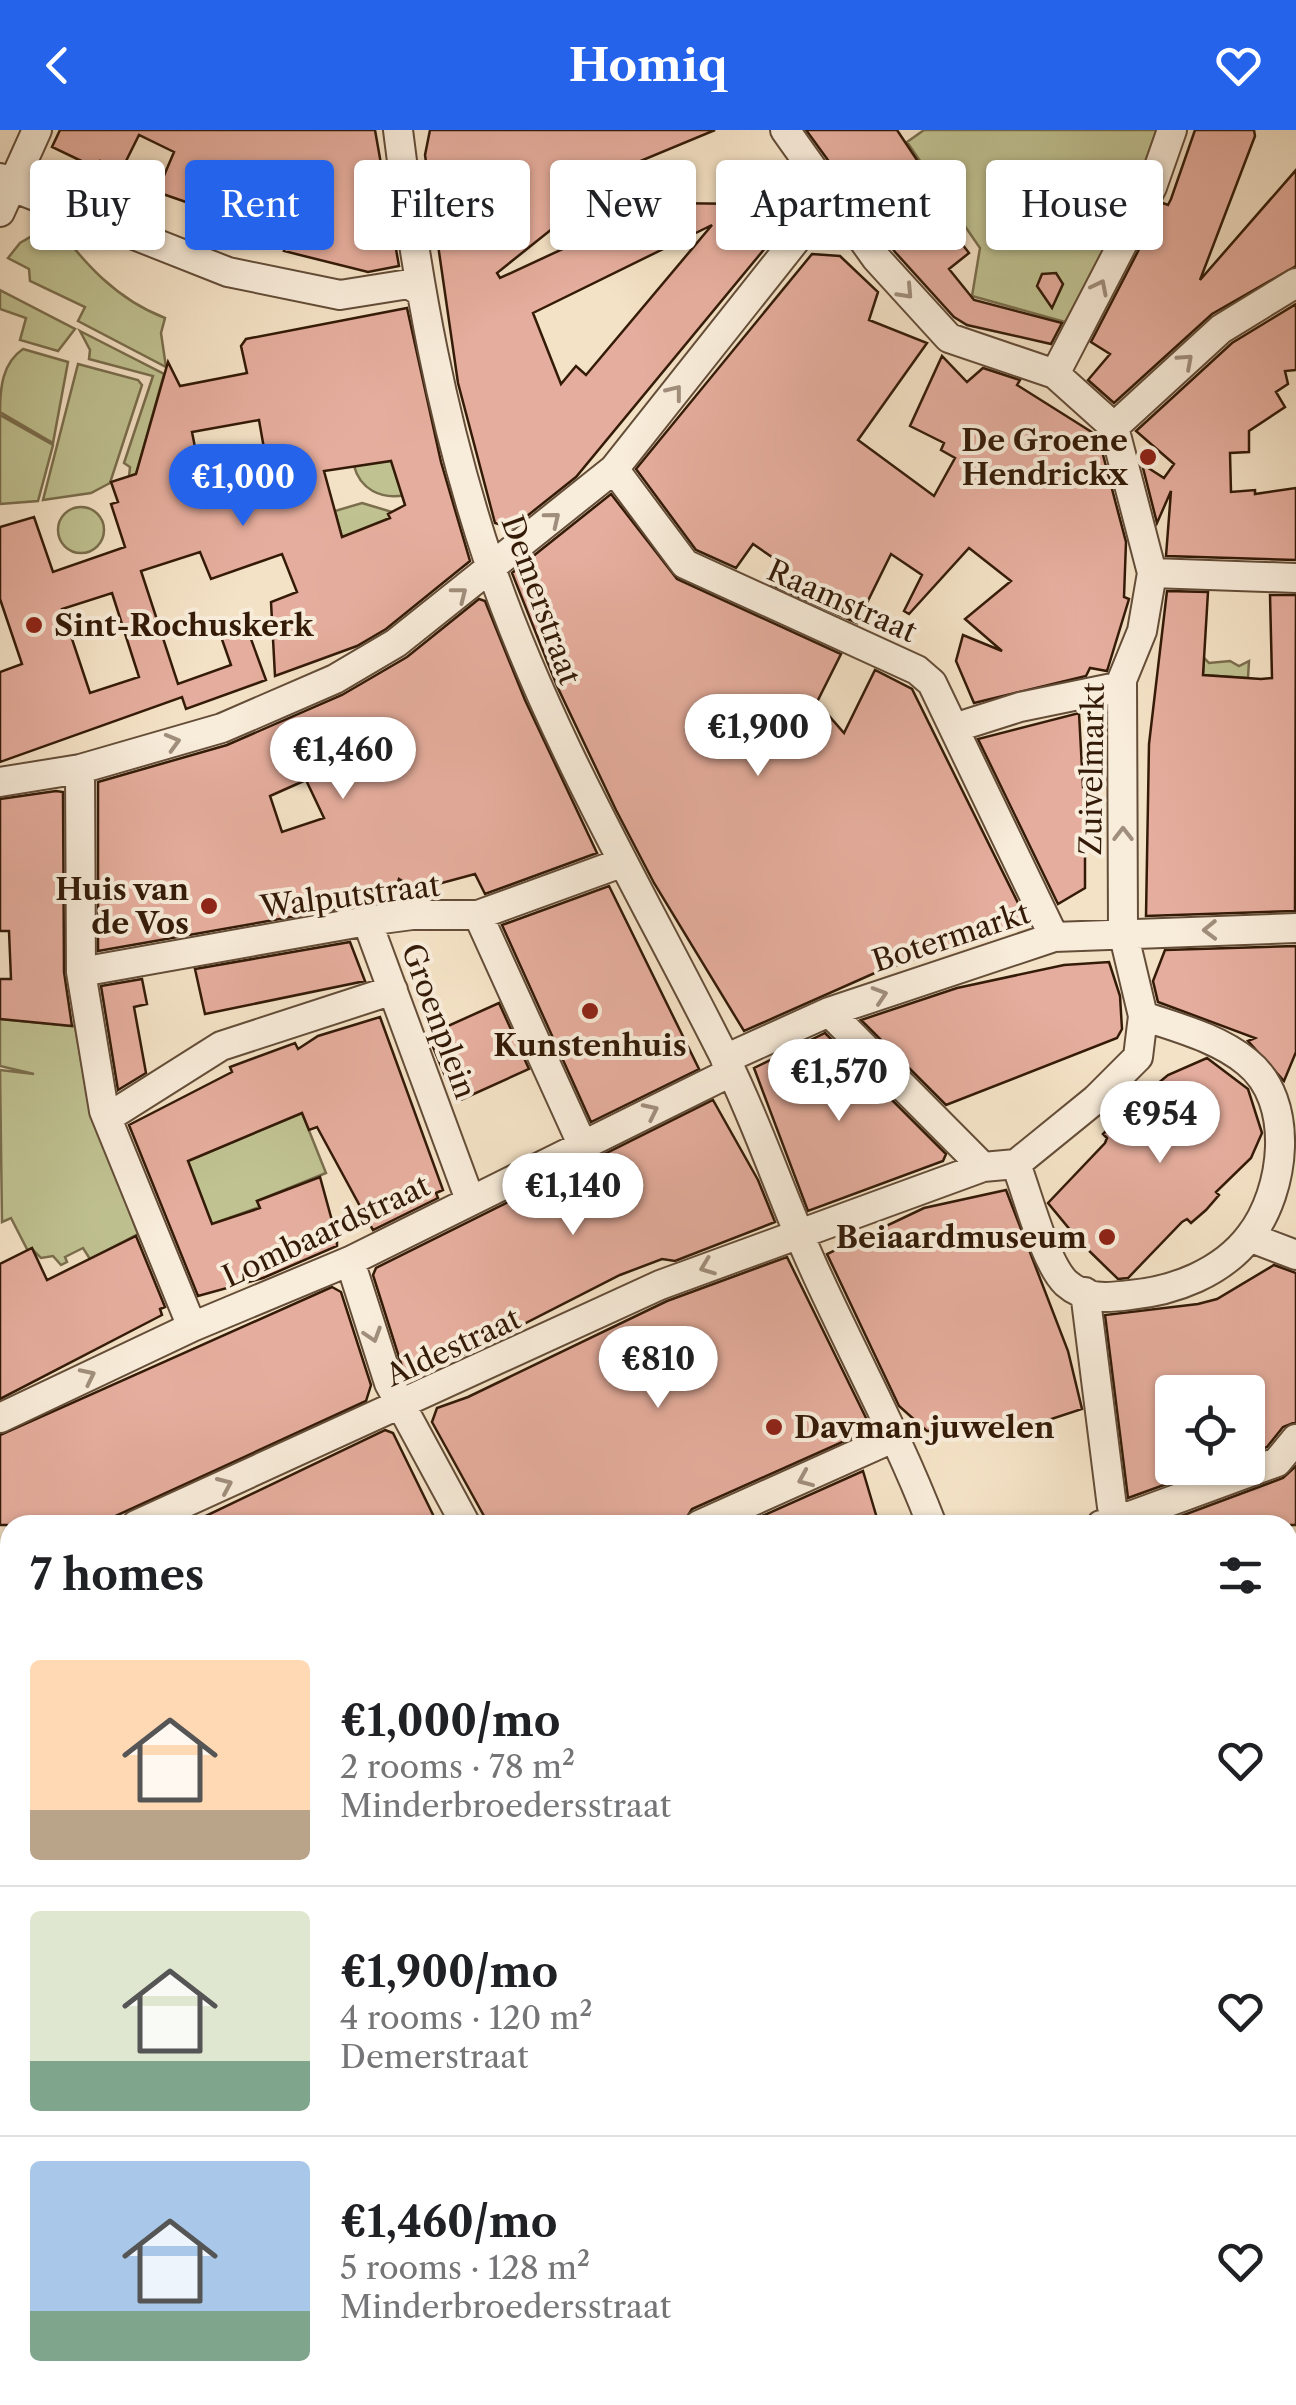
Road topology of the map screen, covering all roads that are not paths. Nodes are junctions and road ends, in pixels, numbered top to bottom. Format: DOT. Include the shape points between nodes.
graph roads {
  1 [pos="37,130"];
  2 [pos="398,130"];
  3 [pos="785,130"];
  4 [pos="1172,130"];
  5 [pos="806,160"];
  6 [pos="5,182"];
  7 [pos="0,212"];
  8 [pos="788,250"];
  9 [pos="870,250"];
  10 [pos="1296,283"];
  11 [pos="418,290"];
  12 [pos="1055,374"];
  13 [pos="1114,426"];
  14 [pos="614,468"];
  15 [pos="492,569"];
  16 [pos="1152,573"];
  17 [pos="1296,578"];
  18 [pos="1122,686"];
  19 [pos="954,728"];
  20 [pos="80,769"];
  21 [pos="0,782"];
  22 [pos="621,863"];
  23 [pos="478,915"];
  24 [pos="367,921"];
  25 [pos="1296,928"];
  26 [pos="1124,932"];
  27 [pos="1054,937"];
  28 [pos="81,972"];
  29 [pos="393,990"];
  30 [pos="828,1012"];
  31 [pos="1143,1016"];
  32 [pos="728,1065"];
  33 [pos="107,1118"];
  34 [pos="582,1144"];
  35 [pos="1016,1164"];
  36 [pos="983,1167"];
  37 [pos="470,1200"];
  38 [pos="798,1232"];
  39 [pos="1250,1237"];
  40 [pos="1296,1255"];
  41 [pos="350,1261"];
  42 [pos="1085,1292"];
  43 [pos="192,1327"];
  44 [pos="403,1406"];
  45 [pos="0,1418"];
  46 [pos="893,1438"];
  47 [pos="1296,1439"];
  48 [pos="158,1515"];
  49 [pos="461,1515"];
  50 [pos="720,1515"];
  51 [pos="928,1515"];
  52 [pos="1112,1515"];
  53 [pos="1131,1515"];
  1 -- 6 [label="street"];
  2 -- 11 [label="street, Demerstraat"];
  3 -- 5 [label="street"];
  12 -- 4 [label="street, one-way" via="1152,187"];
  6 -- 7 [label="street"];
  6 -- 11 [label="street" via="228,272 340,295 409,284"];
  14 -- 8 [label="street, one-way"];
  9 -- 12 [label="street, one-way" via="949,338"];
  13 -- 10 [label="street, one-way" via="1221,329"];
  11 -- 15 [label="street, Demerstraat" via="451,437"];
  12 -- 13 [label="street"];
  13 -- 16 [label="street, Zuivelmarkt"];
  15 -- 14 [label="street, one-way"];
  14 -- 19 [label="street, Raamstraat" via="685,564 917,670 932,683"];
  20 -- 15 [label="street, one-way" via="222,728 335,679 396,644"];
  15 -- 22 [label="street, Demerstraat" via="551,719"];
  16 -- 17 [label="street"];
  16 -- 18 [label="street, Zuivelmarkt" via="1142,631"];
  18 -- 19 [label="street"];
  26 -- 18 [label="street, Zuivelmarkt, one-way"];
  19 -- 27 [label="street, Raamstraat"];
  20 -- 21 [label="street"];
  20 -- 28 [label="street"];
  22 -- 23 [label="street, Walputstraat"];
  22 -- 32 [label="street, Demerstraat"];
  23 -- 24 [label="street, Walputstraat"];
  23 -- 34 [label="street"];
  24 -- 28 [label="street, Walputstraat"];
  24 -- 29 [label="street, Groenplein"];
  25 -- 26 [label="street, Botermarkt, one-way"];
  26 -- 27 [label="street, Botermarkt"];
  26 -- 31 [label="street"];
  30 -- 27 [label="street, Botermarkt, one-way"];
  28 -- 33 [label="street"];
  29 -- 33 [label="street" via="221,1046"];
  29 -- 37 [label="street, Groenplein"];
  30 -- 32 [label="street, Botermarkt"];
  30 -- 36 [label="street"];
  31 -- 35 [label="street" via="1138,1057"];
  31 -- 39 [label="street" via="1212,1040 1248,1062 1275,1098 1280,1140 1271,1200"];
  34 -- 32 [label="street, Lombaardstraat, one-way"];
  32 -- 38 [label="street, Demerstraat"];
  33 -- 43 [label="street"];
  34 -- 37 [label="street, Lombaardstraat"];
  35 -- 36 [label="street, Aldestraat"];
  35 -- 42 [label="street" via="1056,1268"];
  36 -- 38 [label="street, Aldestraat"];
  37 -- 41 [label="street, Lombaardstraat"];
  38 -- 44 [label="street, Aldestraat, one-way" via="660,1285"];
  38 -- 46 [label="street, Demerstraat"];
  39 -- 40 [label="street"];
  39 -- 42 [label="street" via="1177,1288 1097,1298"];
  41 -- 43 [label="street, Lombaardstraat"];
  41 -- 44 [label="street, one-way" via="389,1384"];
  42 -- 52 [label="street"];
  45 -- 43 [label="street, Lombaardstraat, one-way"];
  48 -- 44 [label="street, Aldestraat, one-way"];
  44 -- 49 [label="street"];
  46 -- 50 [label="street, one-way"];
  46 -- 51 [label="street, Demerstraat"];
  47 -- 53 [label="street" via="1277,1462"];
}
